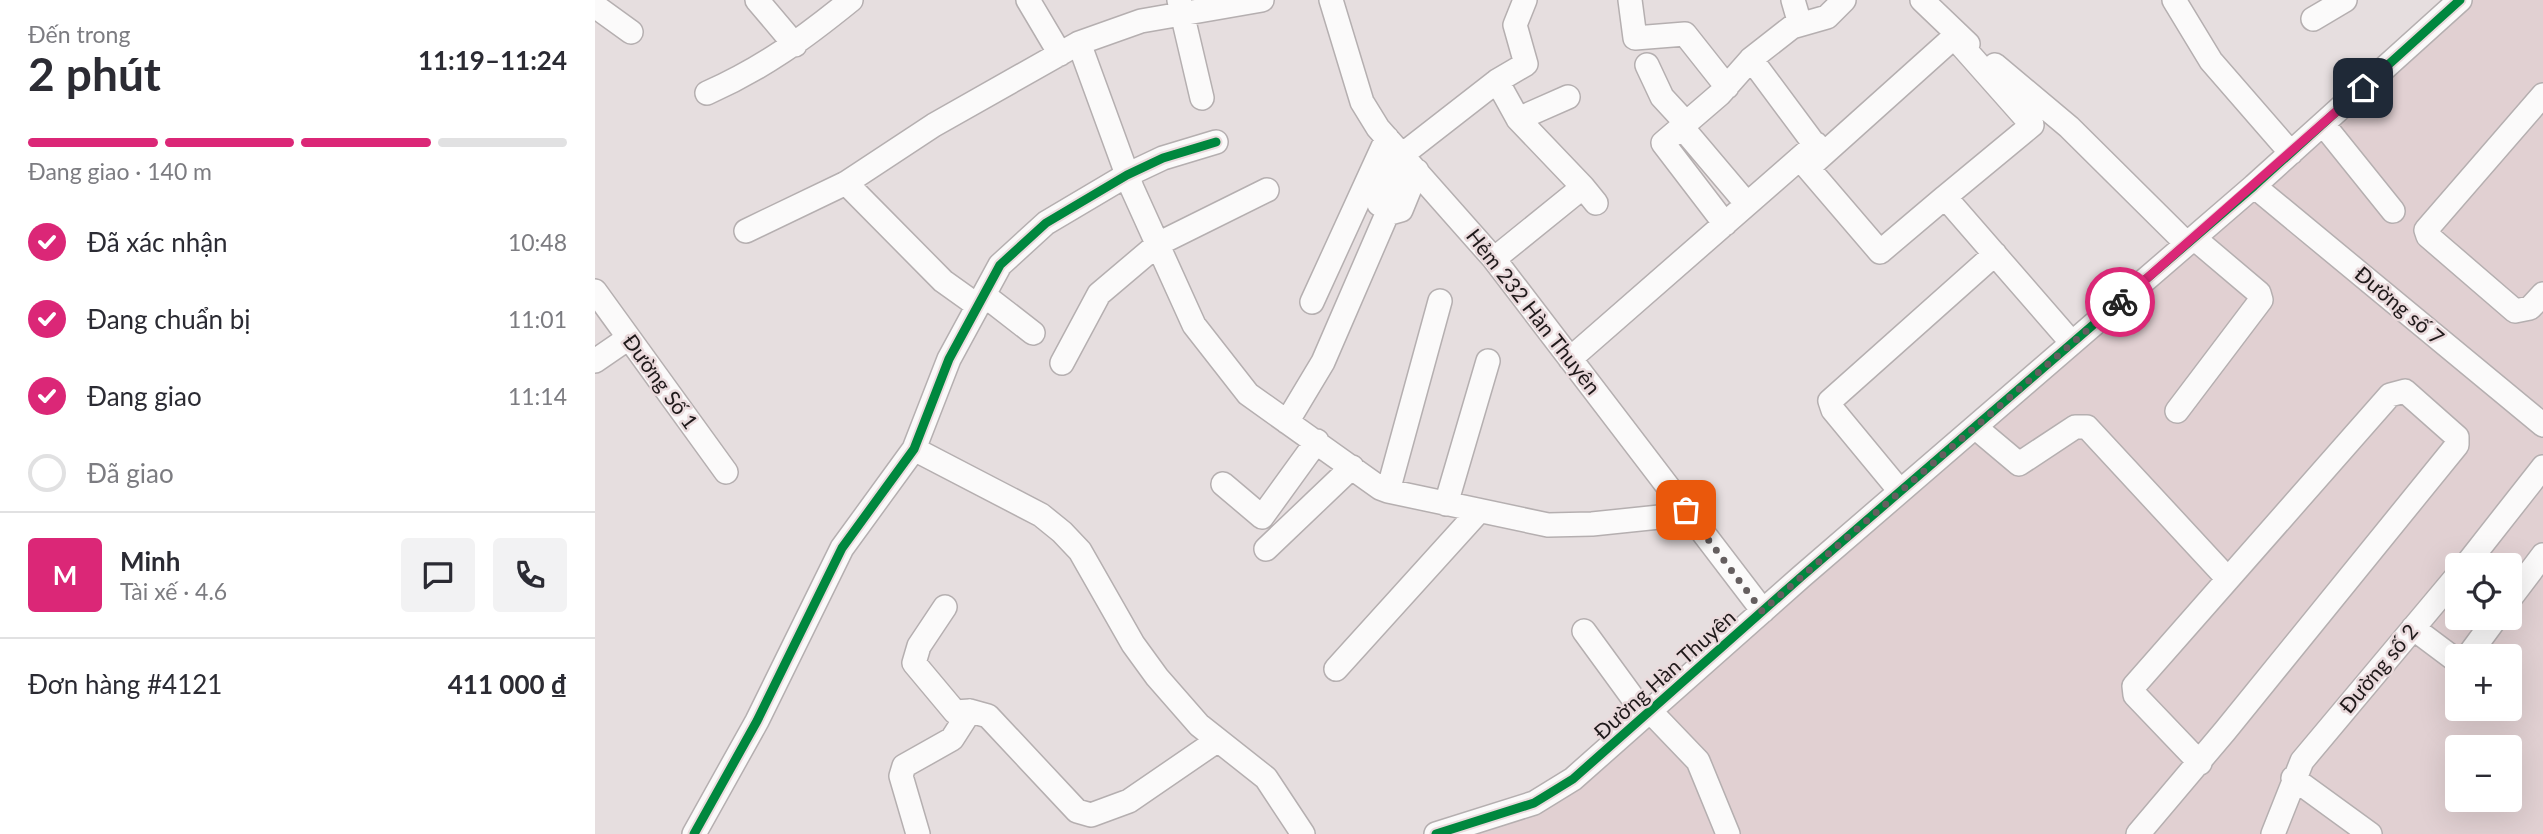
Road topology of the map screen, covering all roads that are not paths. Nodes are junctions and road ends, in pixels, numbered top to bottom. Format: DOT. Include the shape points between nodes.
graph roads {
  1 [pos="757,0"];
  2 [pos="851,0"];
  3 [pos="1028,0"];
  4 [pos="1262,0"];
  5 [pos="1331,0"];
  6 [pos="1525,0"];
  7 [pos="1630,0"];
  8 [pos="1793,0"];
  9 [pos="1844,0"];
  10 [pos="1922,0"];
  11 [pos="2174,0"];
  12 [pos="2344,0"];
  13 [pos="2460,0"];
  14 [pos="595,6"];
  15 [pos="1182,7"];
  16 [pos="2313,19"];
  17 [pos="1800,24"];
  18 [pos="1949,26"];
  19 [pos="631,32"];
  20 [pos="795,45"];
  21 [pos="1069,48"];
  22 [pos="1751,59"];
  23 [pos="1647,65"];
  24 [pos="1497,81"];
  25 [pos="1727,87"];
  26 [pos="707,93"];
  27 [pos="2543,95"];
  28 [pos="1568,97"];
  29 [pos="1202,98"];
  30 [pos="1518,119"];
  31 [pos="1684,124"];
  32 [pos="2323,124"];
  33 [pos="1216,142"];
  34 [pos="1815,145"];
  35 [pos="2291,153"];
  36 [pos="1402,155"];
  37 [pos="1127,175"];
  38 [pos="846,183"];
  39 [pos="2254,186"];
  40 [pos="1267,190"];
  41 [pos="1945,197"];
  42 [pos="1378,204"];
  43 [pos="1747,204"];
  44 [pos="2393,211"];
  45 [pos="1725,223"];
  46 [pos="746,231"];
  47 [pos="2190,241"];
  48 [pos="1158,244"];
  49 [pos="1995,254"];
  50 [pos="1494,259"];
  51 [pos="595,291"];
  52 [pos="2543,294"];
  53 [pos="981,300"];
  54 [pos="1440,301"];
  55 [pos="1312,302"];
  56 [pos="1033,333"];
  57 [pos="627,339"];
  58 [pos="2072,343"];
  59 [pos="1570,359"];
  60 [pos="595,361"];
  61 [pos="1488,361"];
  62 [pos="1062,363"];
  63 [pos="2177,411"];
  64 [pos="1287,422"];
  65 [pos="2543,425"];
  66 [pos="1975,427"];
  67 [pos="1317,441"];
  68 [pos="913,449"];
  69 [pos="1352,467"];
  70 [pos="2543,467"];
  71 [pos="726,472"];
  72 [pos="1223,484"];
  73 [pos="1388,491"];
  74 [pos="1900,491"];
  75 [pos="1446,505"];
  76 [pos="1686,510"];
  77 [pos="1479,511"];
  78 [pos="1266,550"];
  79 [pos="2475,553"];
  80 [pos="2543,555"];
  81 [pos="2227,578"];
  82 [pos="2522,583"];
  83 [pos="2445,590"];
  84 [pos="945,607"];
  85 [pos="1762,611"];
  86 [pos="2413,628"];
  87 [pos="1584,631"];
  88 [pos="2445,652"];
  89 [pos="1336,669"];
  90 [pos="970,710"];
  91 [pos="1648,714"];
  92 [pos="1218,740"];
  93 [pos="2200,763"];
  94 [pos="2297,769"];
  95 [pos="694,834"];
  96 [pos="918,834"];
  97 [pos="1303,834"];
  98 [pos="1436,834"];
  99 [pos="1728,834"];
  100 [pos="2137,834"];
  101 [pos="2273,834"];
  102 [pos="2370,834"];
  1 -- 20 [label="street"];
  2 -- 20 [label="street"];
  3 -- 21 [label="street"];
  4 -- 15 [label="street"];
  5 -- 36 [label="street, Hẻm 232 Hàn Thuyên" via="1362,102"];
  6 -- 24 [label="street" via="1515,25 1526,64"];
  7 -- 25 [label="street" via="1635,38 1685,34"];
  8 -- 17 [label="street"];
  9 -- 17 [label="street" via="1827,17"];
  10 -- 18 [label="street"];
  11 -- 35 [label="street" via="2211,61"];
  12 -- 16 [label="street"];
  13 -- 32 [label="street, Đường Hàn Thuyên"];
  14 -- 19 [label="street"];
  15 -- 21 [label="street"];
  15 -- 29 [label="street"];
  17 -- 22 [label="street"];
  18 -- 34 [label="street"];
  18 -- 47 [label="street" via="2069,127"];
  20 -- 26 [label="street" via="754,72"];
  21 -- 37 [label="street"];
  21 -- 38 [label="street" via="934,125"];
  22 -- 25 [label="street"];
  22 -- 34 [label="street"];
  23 -- 31 [label="street" via="1662,97"];
  24 -- 30 [label="street"];
  24 -- 36 [label="street"];
  25 -- 31 [label="street"];
  27 -- 52 [label="street" via="2426,230 2515,310 2530,308"];
  28 -- 30 [label="street"];
  30 -- 50 [label="street" via="1589,195"];
  31 -- 43 [label="street"];
  31 -- 45 [label="street" via="1663,143"];
  32 -- 35 [label="street, Đường Hàn Thuyên"];
  32 -- 44 [label="street"];
  33 -- 37 [label="street"];
  34 -- 43 [label="street"];
  35 -- 39 [label="street, Đường Hàn Thuyên"];
  36 -- 42 [label="street"];
  36 -- 50 [label="street, Hẻm 232 Hàn Thuyên"];
  36 -- 55 [label="street"];
  36 -- 64 [label="street" via="1401,210 1387,214 1323,362"];
  37 -- 48 [label="street"];
  37 -- 53 [label="street" via="1046,223 1000,265"];
  38 -- 46 [label="street"];
  38 -- 53 [label="street" via="943,281"];
  39 -- 47 [label="street, Đường Hàn Thuyên"];
  39 -- 65 [label="street, Đường số 7"];
  40 -- 48 [label="street"];
  41 -- 41 [label="street" via="2032,125 1954,37 1808,168 1880,252"];
  41 -- 49 [label="street"];
  43 -- 45 [label="street"];
  45 -- 59 [label="street"];
  47 -- 58 [label="street, Đường Hàn Thuyên"];
  47 -- 63 [label="street" via="2259,293 2261,300"];
  48 -- 62 [label="street" via="1099,294"];
  48 -- 64 [label="street" via="1194,325 1248,394"];
  49 -- 58 [label="street"];
  49 -- 74 [label="street" via="1830,401"];
  50 -- 59 [label="street, Hẻm 232 Hàn Thuyên"];
  51 -- 57 [label="street, Đường Số 1"];
  53 -- 56 [label="street"];
  53 -- 68 [label="street" via="949,359"];
  54 -- 73 [label="street"];
  57 -- 60 [label="street"];
  57 -- 71 [label="street, Đường Số 1"];
  58 -- 66 [label="street, Đường Hàn Thuyên"];
  59 -- 76 [label="street, Hẻm 232 Hàn Thuyên"];
  61 -- 75 [label="street"];
  64 -- 67 [label="street"];
  66 -- 74 [label="street, Đường Hàn Thuyên"];
  66 -- 81 [label="street" via="2019,464 2075,427 2087,427"];
  67 -- 69 [label="street"];
  67 -- 72 [label="street" via="1262,517"];
  68 -- 92 [label="street" via="1041,515 1062,532 1080,551 1157,677"];
  68 -- 95 [label="street" via="842,548 757,721"];
  69 -- 73 [label="street"];
  69 -- 78 [label="street"];
  70 -- 79 [label="street"];
  73 -- 75 [label="street"];
  74 -- 85 [label="street, Đường Hàn Thuyên"];
  75 -- 77 [label="street"];
  76 -- 77 [label="street" via="1643,519 1548,525"];
  76 -- 85 [label="street, Hẻm 232 Hàn Thuyên"];
  77 -- 89 [label="street"];
  80 -- 82 [label="street"];
  81 -- 93 [label="street" via="2133,691"];
  81 -- 93 [label="street" via="2390,395 2405,391 2457,436 2457,445"];
  83 -- 86 [label="street, Đường số 2"];
  84 -- 90 [label="street" via="919,646 914,663 954,712"];
  85 -- 91 [label="street, Đường Hàn Thuyên"];
  86 -- 88 [label="street"];
  86 -- 94 [label="street, Đường số 2"];
  87 -- 91 [label="street"];
  90 -- 92 [label="street" via="988,716 1077,811 1091,815 1129,801"];
  90 -- 96 [label="street" via="952,739 904,766 901,776"];
  91 -- 98 [label="street, Đường Hàn Thuyên" via="1573,779 1534,803"];
  91 -- 99 [label="street" via="1698,761"];
  92 -- 97 [label="street" via="1266,778"];
  93 -- 100 [label="street"];
  94 -- 101 [label="street"];
  94 -- 102 [label="street"];
}
